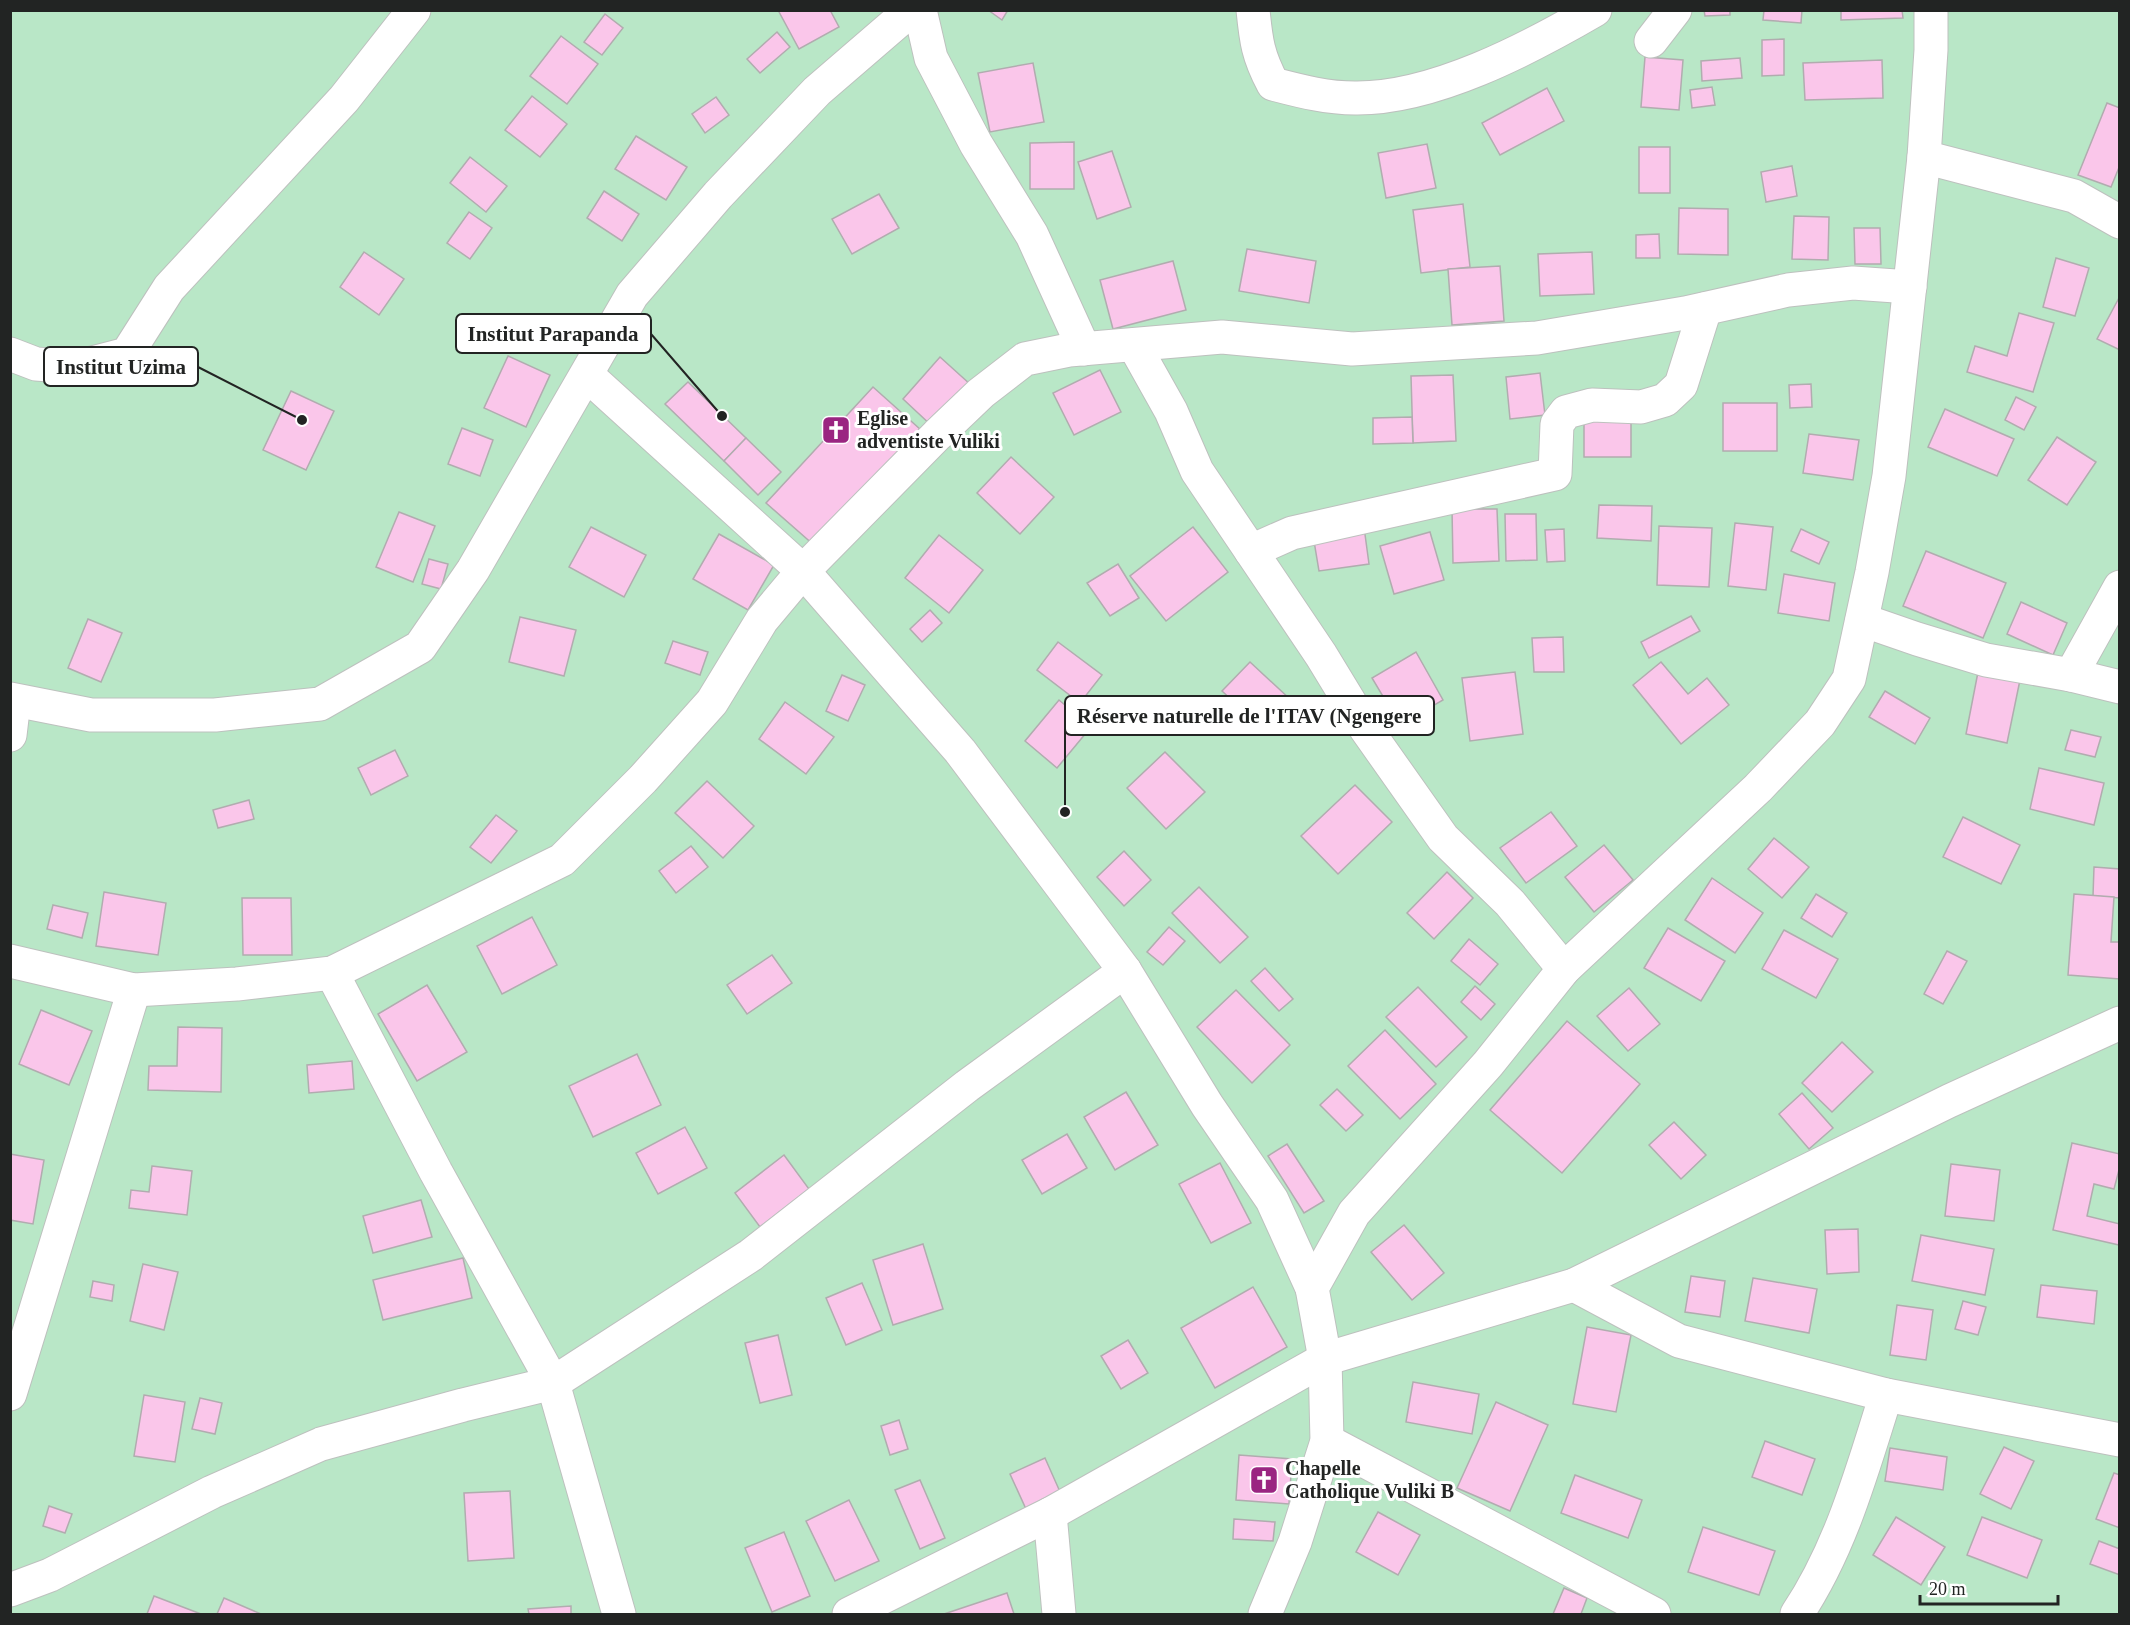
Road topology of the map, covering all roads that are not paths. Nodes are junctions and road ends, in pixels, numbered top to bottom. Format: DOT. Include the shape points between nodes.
graph roads {
  1 [pos="414,10"];
  2 [pos="911,10"];
  3 [pos="920,10"];
  4 [pos="1253,10"];
  5 [pos="1595,10"];
  6 [pos="1675,10"];
  7 [pos="1931,10"];
  8 [pos="1651,41"];
  9 [pos="1924,157"];
  10 [pos="2120,222"];
  11 [pos="1910,287"];
  12 [pos="1705,309"];
  13 [pos="1134,345"];
  14 [pos="1084,349"];
  15 [pos="10,354"];
  16 [pos="587,375"];
  17 [pos="1251,551"];
  18 [pos="803,571"];
  19 [pos="2120,587"];
  20 [pos="1862,620"];
  21 [pos="2071,675"];
  22 [pos="2120,687"];
  23 [pos="12,700"];
  24 [pos="10,735"];
  25 [pos="10,961"];
  26 [pos="1564,969"];
  27 [pos="1125,971"];
  28 [pos="333,973"];
  29 [pos="135,990"];
  30 [pos="2120,1023"];
  31 [pos="1574,1285"];
  32 [pos="1312,1288"];
  33 [pos="1325,1359"];
  34 [pos="553,1383"];
  35 [pos="11,1391"];
  36 [pos="1886,1395"];
  37 [pos="2120,1440"];
  38 [pos="1327,1441"];
  39 [pos="1050,1514"];
  40 [pos="10,1590"];
  41 [pos="619,1614"];
  42 [pos="849,1614"];
  43 [pos="1059,1614"];
  44 [pos="1265,1614"];
  45 [pos="1654,1614"];
  46 [pos="1797,1614"];
  1 -- 15 [label="street" via="344,99 169,288 127,354 77,367 36,364"];
  2 -- 16 [label="street" via="817,91 718,195 632,295"];
  3 -- 14 [label="street" via="931,58 976,144 1032,235"];
  4 -- 5 [label="street" via="1262,63 1273,84 1311,94 1356,98 1410,92 1467,73"];
  6 -- 8 [label="street"];
  7 -- 9 [label="street"];
  9 -- 10 [label="street" via="2074,196"];
  9 -- 11 [label="street"];
  11 -- 12 [label="street" via="1853,283 1788,290"];
  11 -- 20 [label="street" via="1890,476"];
  12 -- 13 [label="street" via="1537,338 1352,349 1222,337"];
  12 -- 17 [label="street" via="1682,385 1665,400 1641,407 1592,405 1566,412 1557,424 1555,474 1292,533"];
  13 -- 14 [label="street"];
  13 -- 17 [label="street" via="1172,411 1197,471"];
  14 -- 18 [label="street" via="1025,358 981,393"];
  16 -- 18 [label="street"];
  16 -- 23 [label="street" via="473,570 420,647 320,704 215,715 91,715"];
  17 -- 26 [label="street" via="1366,729 1443,838 1510,903"];
  18 -- 27 [label="street" via="960,751"];
  18 -- 28 [label="street" via="762,620 711,702 643,779 562,860"];
  19 -- 21 [label="street"];
  20 -- 21 [label="street" via="1986,660"];
  20 -- 26 [label="street" via="1849,679 1820,723 1758,788"];
  21 -- 22 [label="street"];
  23 -- 24 [label="street"];
  25 -- 29 [label="street"];
  26 -- 32 [label="street" via="1488,1064 1354,1213"];
  27 -- 32 [label="street" via="1207,1105 1272,1200"];
  27 -- 34 [label="street" via="967,1086 751,1256"];
  28 -- 29 [label="street"];
  28 -- 34 [label="street" via="436,1172"];
  29 -- 35 [label="street"];
  30 -- 31 [label="street" via="1949,1101"];
  31 -- 33 [label="street"];
  31 -- 36 [label="street" via="1679,1341"];
  32 -- 33 [label="street"];
  33 -- 38 [label="street"];
  33 -- 39 [label="street"];
  34 -- 40 [label="street" via="321,1444 212,1492 50,1575"];
  34 -- 41 [label="street"];
  36 -- 37 [label="street"];
  36 -- 46 [label="street" via="1847,1517 1811,1594"];
  38 -- 44 [label="street" via="1295,1542"];
  38 -- 45 [label="street"];
  39 -- 42 [label="street"];
  39 -- 43 [label="street"];
}
